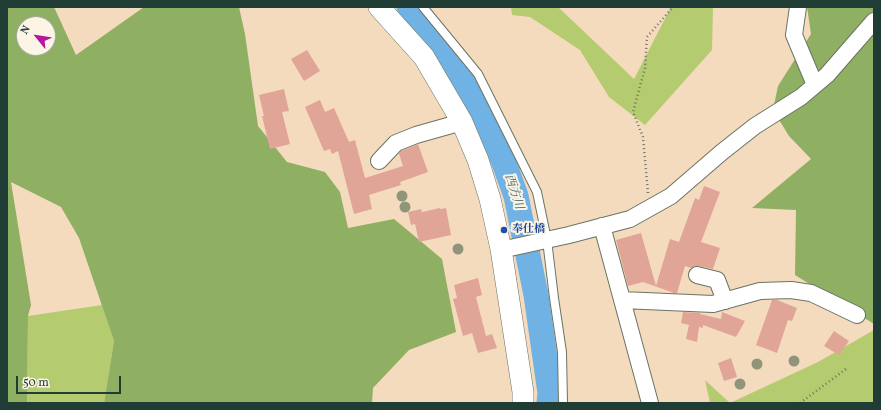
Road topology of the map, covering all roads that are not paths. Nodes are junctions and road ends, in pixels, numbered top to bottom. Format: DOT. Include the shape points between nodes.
graph roads {
  1 [pos="379,7"];
  2 [pos="423,7"];
  3 [pos="798,7"];
  4 [pos="874,21"];
  5 [pos="815,85"];
  6 [pos="462,122"];
  7 [pos="379,161"];
  8 [pos="602,226"];
  9 [pos="545,241"];
  10 [pos="506,248"];
  11 [pos="697,275"];
  12 [pos="622,300"];
  13 [pos="725,301"];
  14 [pos="857,315"];
  15 [pos="523,403"];
  16 [pos="563,403"];
  17 [pos="650,403"];
  1 -- 6 [label="street" via="424,56"];
  2 -- 9 [label="lane" via="478,74 536,192"];
  3 -- 5 [label="street" via="794,35"];
  4 -- 5 [label="street" via="827,75"];
  5 -- 8 [label="street" via="801,97 755,126 671,196 630,219"];
  6 -- 7 [label="street" via="396,143"];
  6 -- 10 [label="street" via="478,160"];
  8 -- 9 [label="street"];
  8 -- 12 [label="street"];
  9 -- 10 [label="street"];
  9 -- 16 [label="lane" via="562,352"];
  10 -- 15 [label="street"];
  11 -- 13 [label="street" via="717,280"];
  12 -- 13 [label="street" via="713,304"];
  12 -- 17 [label="street"];
  13 -- 14 [label="street" via="760,291 791,290 811,293"];
}
